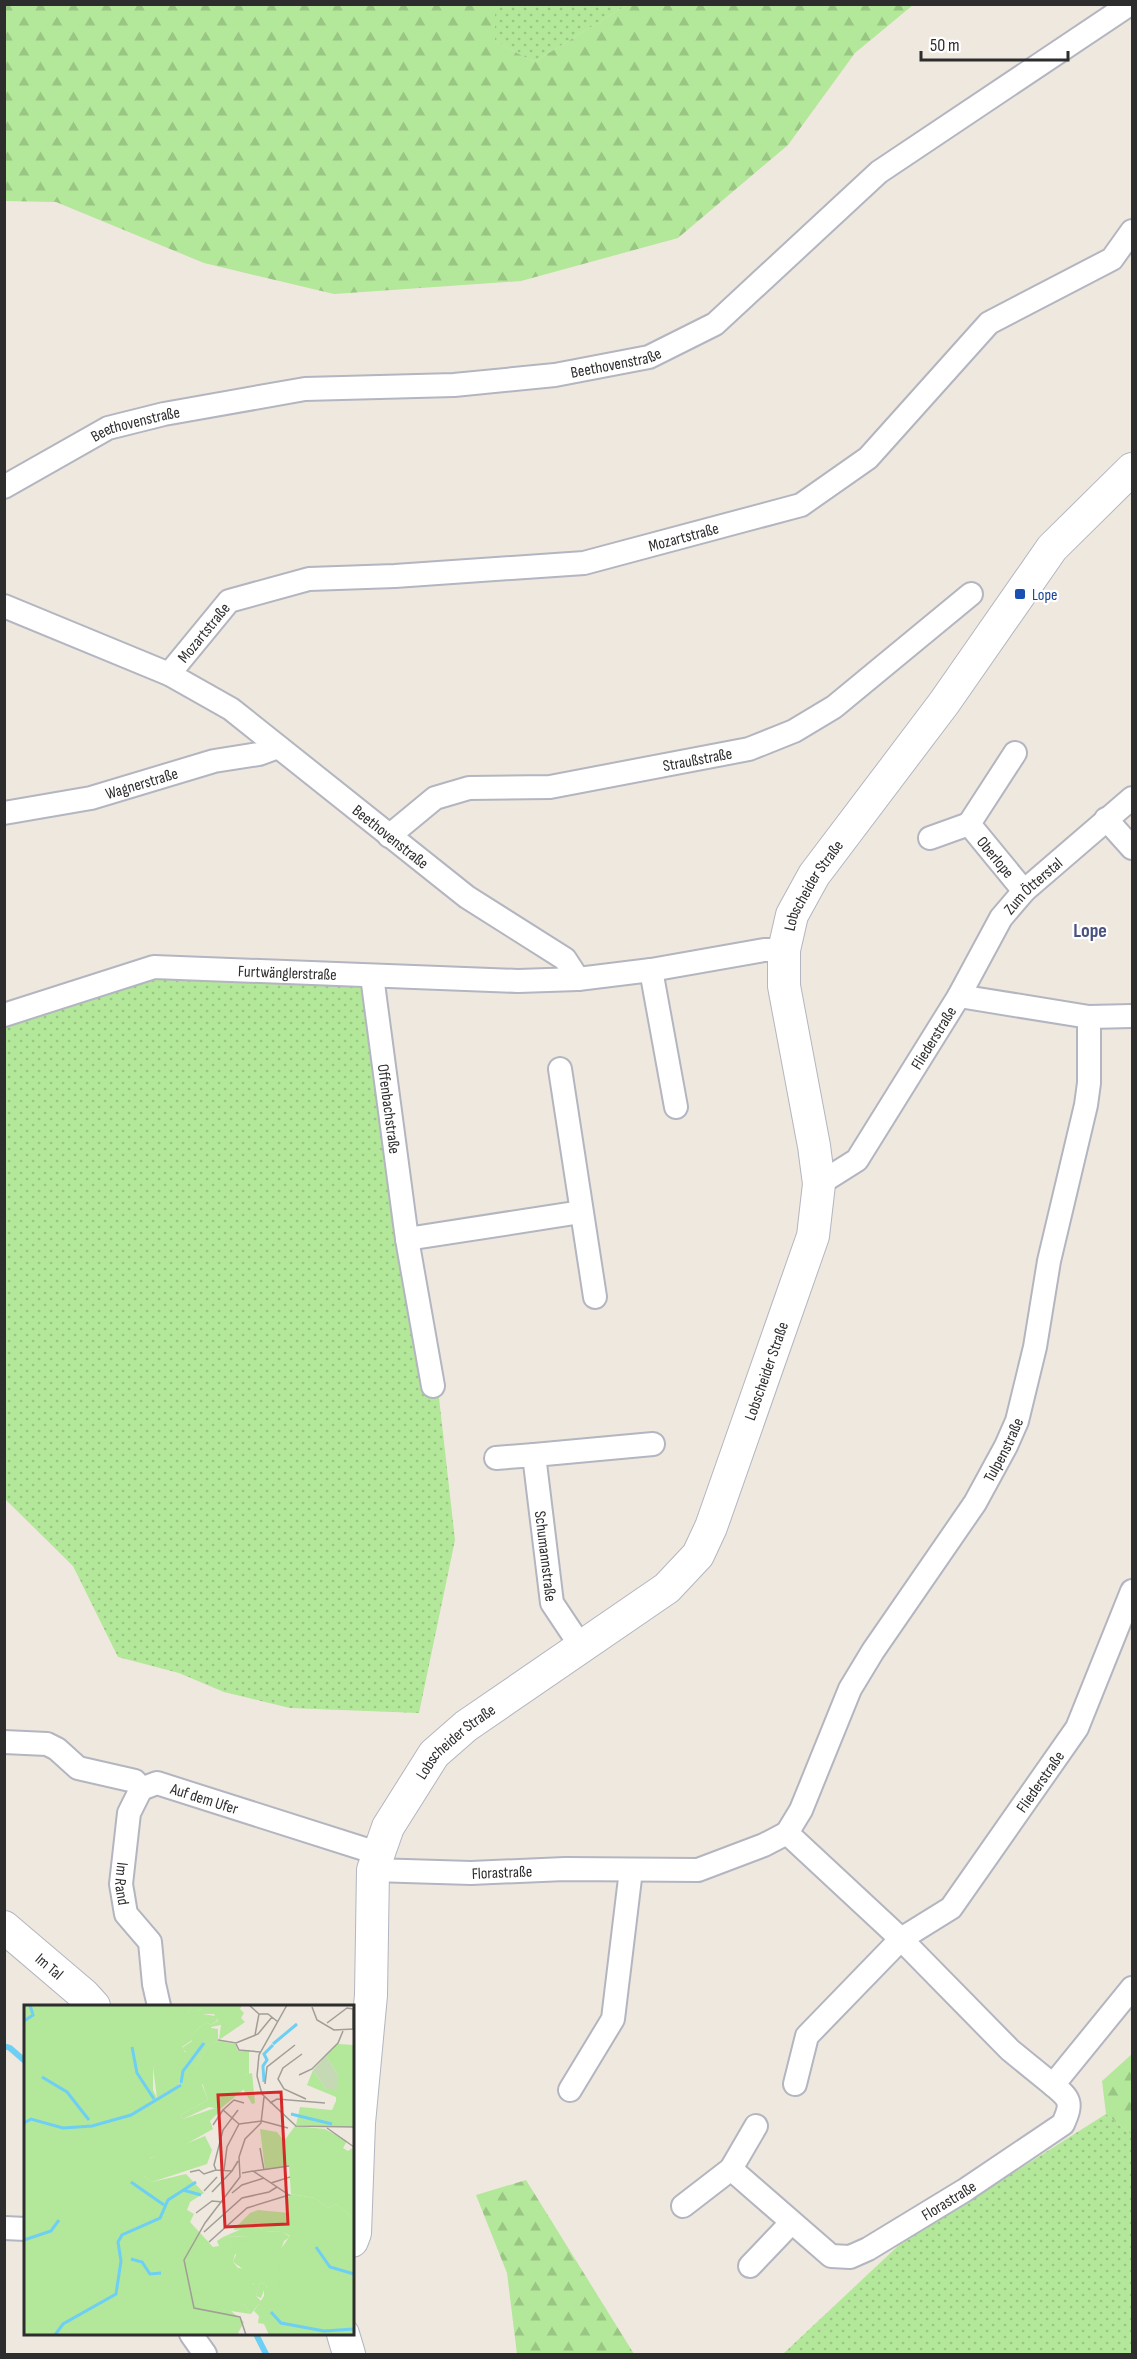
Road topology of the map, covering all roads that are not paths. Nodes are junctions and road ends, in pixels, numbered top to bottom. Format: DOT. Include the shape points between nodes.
graph roads {
  1 [pos="1130,4"];
  2 [pos="1132,231"];
  3 [pos="1132,469"];
  4 [pos="4,487"];
  5 [pos="971,594"];
  6 [pos="4,606"];
  7 [pos="170,674"];
  8 [pos="278,747"];
  9 [pos="1015,753"];
  10 [pos="1132,798"];
  11 [pos="4,813"];
  12 [pos="1106,819"];
  13 [pos="969,824"];
  14 [pos="388,836"];
  15 [pos="930,838"];
  16 [pos="1132,848"];
  17 [pos="1023,891"];
  18 [pos="784,950"];
  19 [pos="651,970"];
  20 [pos="372,976"];
  21 [pos="578,979"];
  22 [pos="959,996"];
  23 [pos="4,1015"];
  24 [pos="1132,1016"];
  25 [pos="1089,1017"];
  26 [pos="560,1069"];
  27 [pos="676,1107"];
  28 [pos="819,1184"];
  29 [pos="581,1212"];
  30 [pos="407,1239"];
  31 [pos="595,1297"];
  32 [pos="433,1386"];
  33 [pos="653,1444"];
  34 [pos="534,1455"];
  35 [pos="496,1458"];
  36 [pos="1132,1593"];
  37 [pos="582,1648"];
  38 [pos="4,1742"];
  39 [pos="141,1789"];
  40 [pos="787,1833"];
  41 [pos="375,1861"];
  42 [pos="631,1870"];
  43 [pos="4,1927"];
  44 [pos="901,1939"];
  45 [pos="1132,1988"];
  46 [pos="92,2005"];
  47 [pos="159,2005"];
  48 [pos="795,2084"];
  49 [pos="1053,2085"];
  50 [pos="570,2090"];
  51 [pos="756,2126"];
  52 [pos="731,2169"];
  53 [pos="683,2206"];
  54 [pos="791,2223"];
  55 [pos="4,2228"];
  56 [pos="24,2229"];
  57 [pos="354,2236"];
  58 [pos="750,2266"];
  59 [pos="192,2335"];
  60 [pos="344,2335"];
  61 [pos="205,2355"];
  62 [pos="349,2355"];
  1 -- 4 [label="street, Beethovenstraße" via="879,172 715,324 649,357 555,375 454,385 305,389 164,414 108,428"];
  2 -- 7 [label="street, Mozartstraße" via="1112,259 989,323 868,458 801,504 584,563 309,579 229,601"];
  3 -- 18 [label="street, Lobscheider Straße" via="1052,548 944,703 814,874 792,915"];
  5 -- 14 [label="street, Straußstraße" via="834,707 749,749 550,787 469,788 435,798"];
  6 -- 7 [label="street, Beethovenstraße"];
  7 -- 8 [label="street, Beethovenstraße" via="231,709"];
  8 -- 11 [label="street, Wagnerstraße" via="214,761 91,798"];
  8 -- 14 [label="street, Beethovenstraße"];
  9 -- 13 [label="street, Oberlope"];
  10 -- 12 [label="street, Zum Ötterstal"];
  12 -- 16 [label="street"];
  12 -- 17 [label="street, Zum Ötterstal"];
  13 -- 15 [label="street, Oberlope"];
  13 -- 17 [label="street, Oberlope"];
  14 -- 21 [label="street, Beethovenstraße" via="467,897 565,959"];
  17 -- 22 [label="street, Zum Ötterstal" via="1001,918"];
  18 -- 19 [label="street"];
  18 -- 28 [label="street, Lobscheider Straße" via="784,986"];
  19 -- 21 [label="street"];
  19 -- 27 [label="street"];
  20 -- 21 [label="street, Furtwänglerstraße"];
  20 -- 23 [label="street, Furtwänglerstraße" via="154,968"];
  20 -- 30 [label="street, Offenbachstraße"];
  22 -- 25 [label="street, Fliederstraße"];
  22 -- 28 [label="street, Fliederstraße" via="857,1160"];
  24 -- 25 [label="street, Fliederstraße"];
  25 -- 40 [label="street, Tulpenstraße" via="1086,1105 1048,1261 1035,1347 1017,1421 975,1503 850,1689 801,1810"];
  26 -- 29 [label="street"];
  28 -- 37 [label="street, Lobscheider Straße" via="813,1236 698,1555 667,1588"];
  29 -- 30 [label="street"];
  29 -- 31 [label="street"];
  30 -- 32 [label="street, Offenbachstraße"];
  33 -- 34 [label="street"];
  34 -- 35 [label="street"];
  34 -- 37 [label="street, Schumannstraße" via="552,1603"];
  36 -- 44 [label="street, Fliederstraße" via="1077,1728 951,1908"];
  37 -- 41 [label="street, Lobscheider Straße" via="466,1726 434,1754 388,1827"];
  38 -- 39 [label="street" via="47,1744 78,1768 135,1781"];
  39 -- 41 [label="street, Auf dem Ufer" via="157,1783"];
  39 -- 47 [label="street, Im Rand" via="129,1813 121,1884 126,1914 150,1942"];
  40 -- 42 [label="street, Florastraße" via="698,1870"];
  40 -- 44 [label="street, Florastraße"];
  41 -- 42 [label="street, Florastraße" via="471,1873"];
  41 -- 57 [label="street, Lobscheider Straße"];
  42 -- 50 [label="street" via="613,2019"];
  43 -- 46 [label="street, Im Tal"];
  44 -- 48 [label="street" via="807,2036"];
  44 -- 49 [label="street, Florastraße" via="1010,2050"];
  45 -- 49 [label="street"];
  49 -- 54 [label="street, Florastraße" via="1068,2098 1070,2109 1063,2124 868,2249 850,2257 831,2256"];
  51 -- 52 [label="street"];
  52 -- 53 [label="street"];
  52 -- 54 [label="street, Florastraße"];
  54 -- 58 [label="street"];
  55 -- 56 [label="street"];
  59 -- 61 [label="street"];
  60 -- 62 [label="street"];
}
